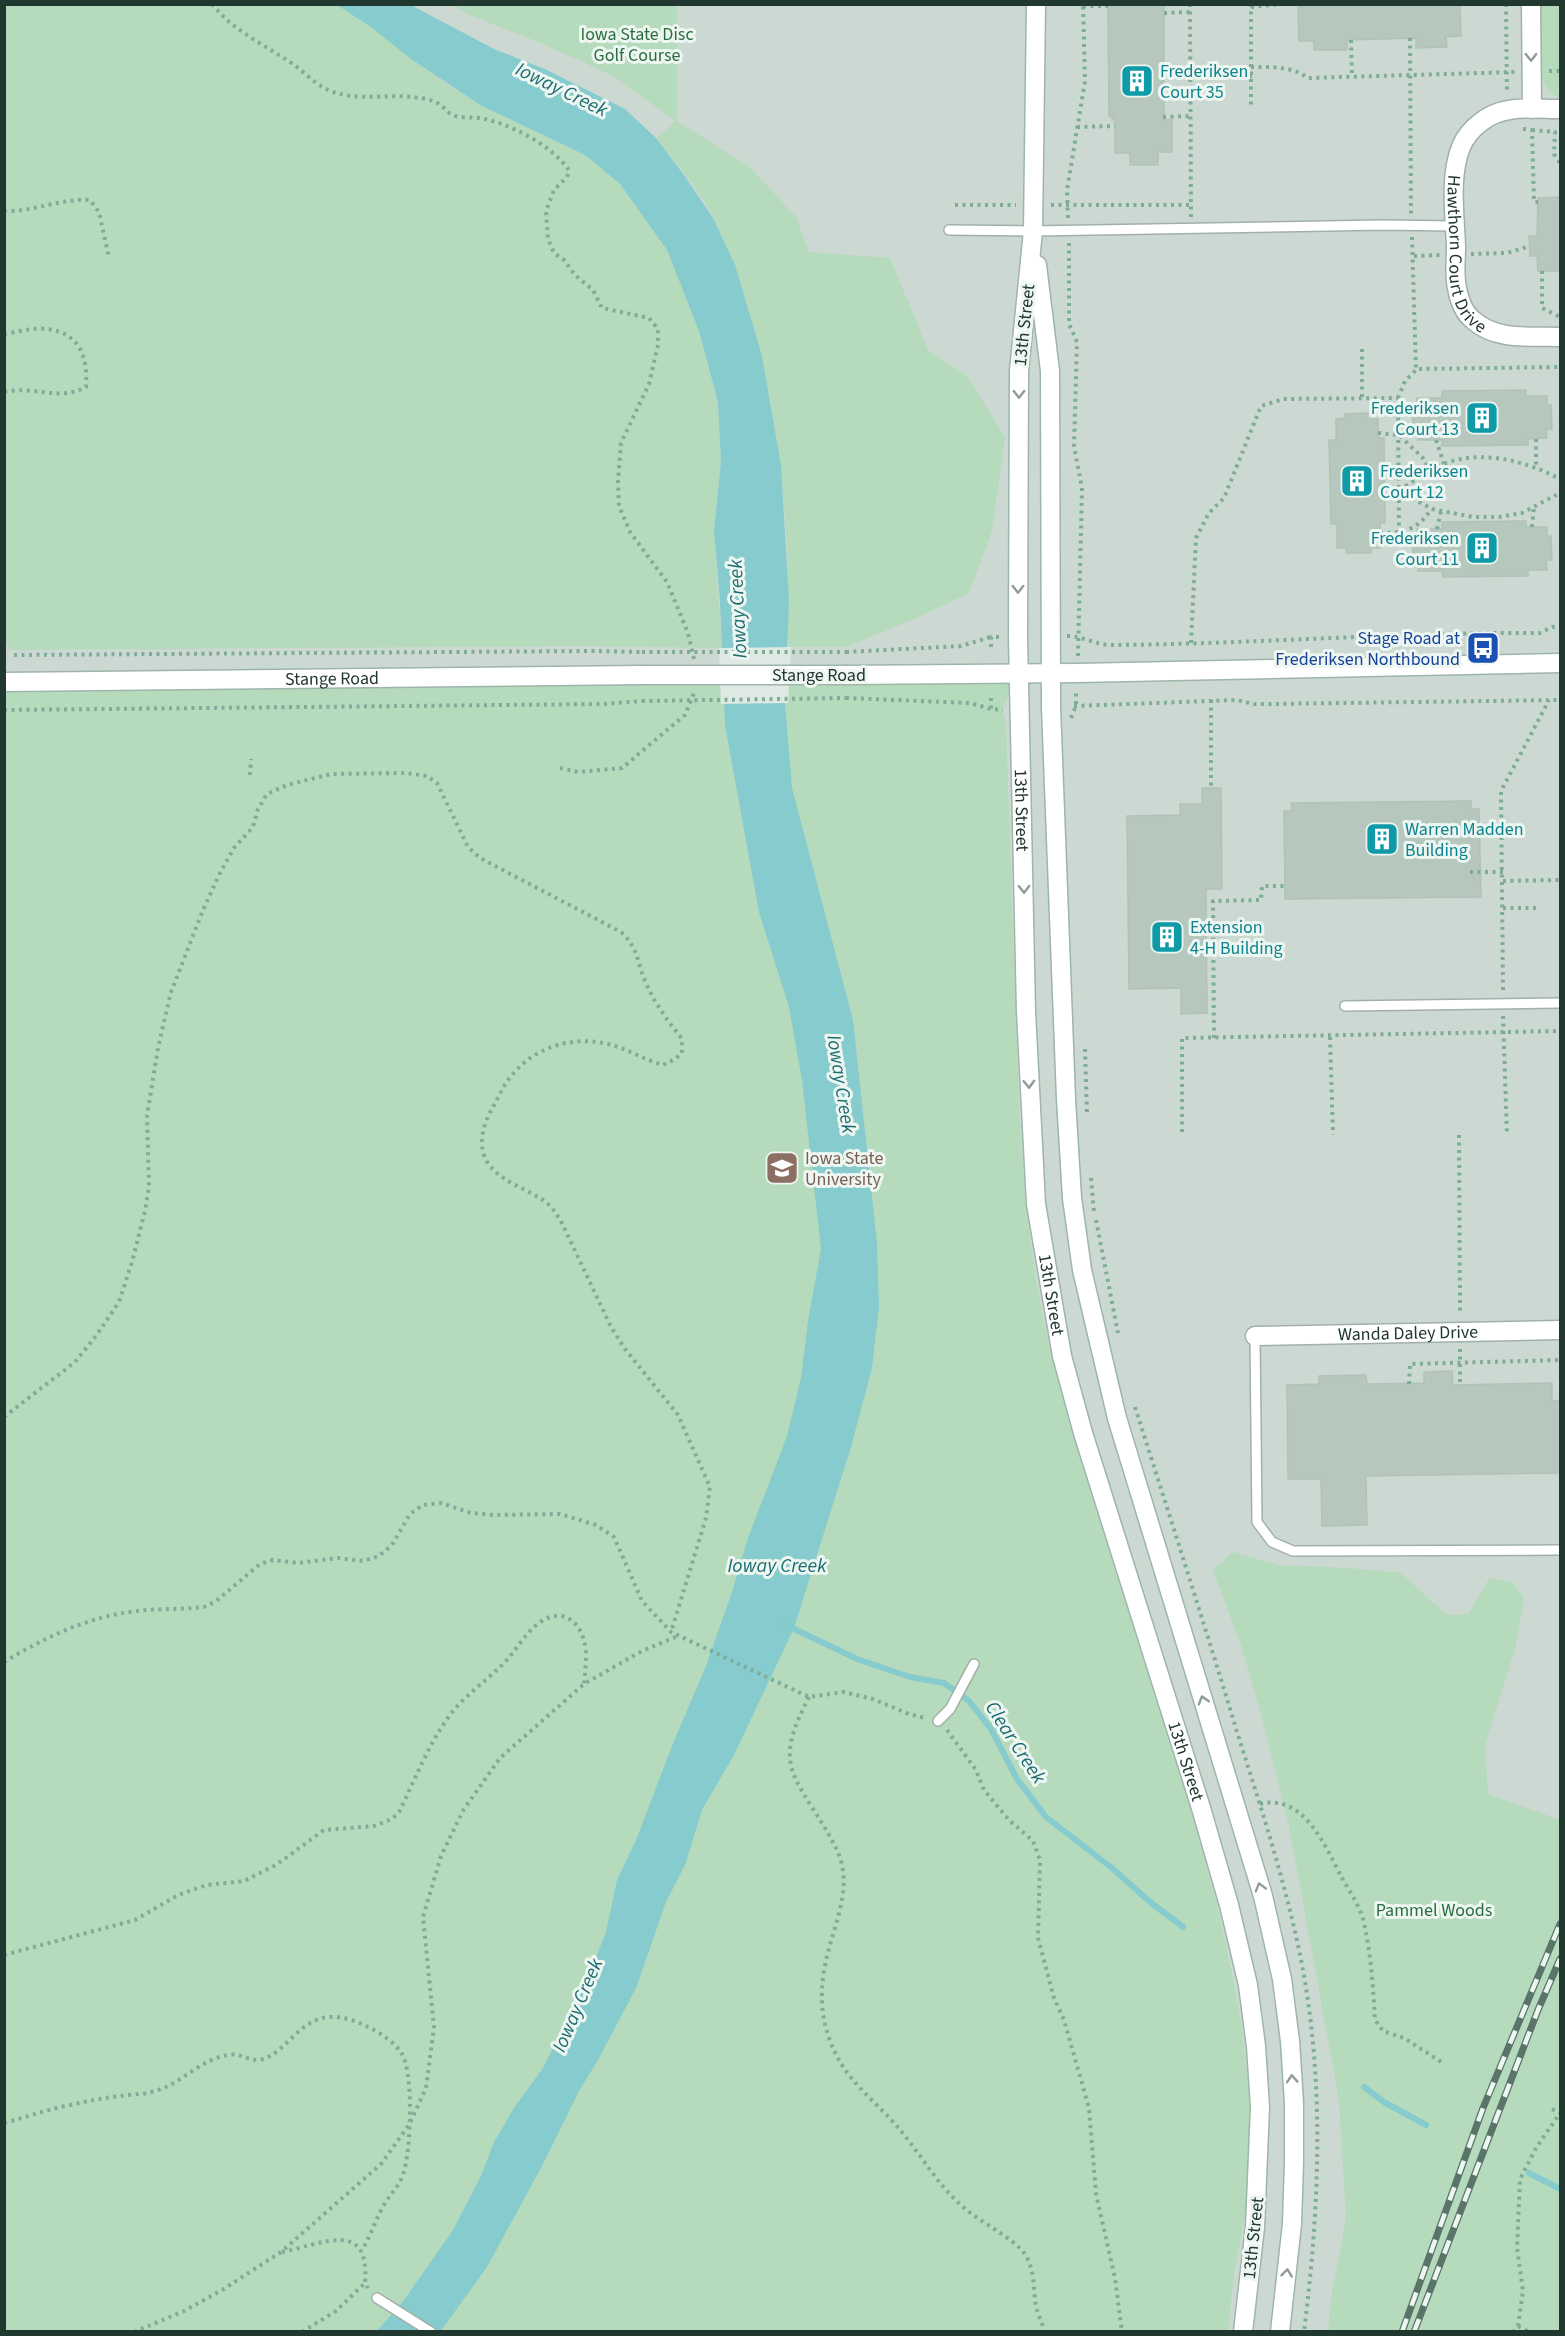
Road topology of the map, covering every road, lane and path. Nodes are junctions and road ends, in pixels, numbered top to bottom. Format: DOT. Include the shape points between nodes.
graph roads {
  1 [pos="212,4"];
  2 [pos="1036,4"];
  3 [pos="1190,4"];
  4 [pos="1282,4"];
  5 [pos="1531,4"];
  6 [pos="1083,5"];
  7 [pos="1108,6"];
  8 [pos="1251,6"];
  9 [pos="1190,12"];
  10 [pos="1164,13"];
  11 [pos="1410,38"];
  12 [pos="1352,40"];
  13 [pos="1251,67"];
  14 [pos="1560,71"];
  15 [pos="1532,72"];
  16 [pos="1411,75"];
  17 [pos="1252,76"];
  18 [pos="1352,77"];
  19 [pos="1190,78"];
  20 [pos="1251,105"];
  21 [pos="1532,109"];
  22 [pos="1560,109"];
  23 [pos="1191,116"];
  24 [pos="1163,117"];
  25 [pos="1115,126"];
  26 [pos="1077,127"];
  27 [pos="1532,130"];
  28 [pos="1554,132"];
  29 [pos="1560,132"];
  30 [pos="1560,163"];
  31 [pos="955,205"];
  32 [pos="1034,205"];
  33 [pos="1068,205"];
  34 [pos="1191,205"];
  35 [pos="4,211"];
  36 [pos="1455,226"];
  37 [pos="1191,228"];
  38 [pos="949,230"];
  39 [pos="1034,231"];
  40 [pos="1069,231"];
  41 [pos="109,258"];
  42 [pos="1542,271"];
  43 [pos="1560,317"];
  44 [pos="4,334"];
  45 [pos="1560,337"];
  46 [pos="1362,349"];
  47 [pos="1560,367"];
  48 [pos="4,392"];
  49 [pos="1398,398"];
  50 [pos="1362,399"];
  51 [pos="1378,433"];
  52 [pos="1399,435"];
  53 [pos="1536,439"];
  54 [pos="1436,440"];
  55 [pos="1444,464"];
  56 [pos="1536,466"];
  57 [pos="1429,472"];
  58 [pos="1560,479"];
  59 [pos="1398,490"];
  60 [pos="1560,493"];
  61 [pos="1534,506"];
  62 [pos="1431,509"];
  63 [pos="1441,511"];
  64 [pos="1532,527"];
  65 [pos="1437,529"];
  66 [pos="1380,533"];
  67 [pos="1399,533"];
  68 [pos="1560,626"];
  69 [pos="1067,636"];
  70 [pos="1079,636"];
  71 [pos="991,637"];
  72 [pos="1000,637"];
  73 [pos="1191,644"];
  74 [pos="991,647"];
  75 [pos="1078,647"];
  76 [pos="14,655"];
  77 [pos="695,662"];
  78 [pos="1560,663"];
  79 [pos="1018,673"];
  80 [pos="1051,673"];
  81 [pos="4,682"];
  82 [pos="694,682"];
  83 [pos="991,698"];
  84 [pos="1076,698"];
  85 [pos="1211,700"];
  86 [pos="1549,700"];
  87 [pos="1560,700"];
  88 [pos="1066,706"];
  89 [pos="1076,706"];
  90 [pos="4,710"];
  91 [pos="991,710"];
  92 [pos="1002,710"];
  93 [pos="1070,721"];
  94 [pos="251,759"];
  95 [pos="560,768"];
  96 [pos="250,775"];
  97 [pos="1211,788"];
  98 [pos="1503,872"];
  99 [pos="1470,873"];
  100 [pos="1503,880"];
  101 [pos="1560,880"];
  102 [pos="1285,886"];
  103 [pos="1503,908"];
  104 [pos="1539,908"];
  105 [pos="1560,1003"];
  106 [pos="1503,1004"];
  107 [pos="1346,1006"];
  108 [pos="1560,1031"];
  109 [pos="1503,1033"];
  110 [pos="1330,1037"];
  111 [pos="1214,1038"];
  112 [pos="1084,1045"];
  113 [pos="1088,1124"];
  114 [pos="1182,1132"];
  115 [pos="1333,1135"];
  116 [pos="1459,1135"];
  117 [pos="1507,1136"];
  118 [pos="1090,1169"];
  119 [pos="1560,1330"];
  120 [pos="1460,1332"];
  121 [pos="1255,1336"];
  122 [pos="1120,1343"];
  123 [pos="1560,1360"];
  124 [pos="1461,1362"];
  125 [pos="1409,1383"];
  126 [pos="1461,1385"];
  127 [pos="1134,1403"];
  128 [pos="4,1417"];
  129 [pos="1560,1550"];
  130 [pos="671,1632"];
  131 [pos="678,1636"];
  132 [pos="4,1662"];
  133 [pos="974,1664"];
  134 [pos="584,1684"];
  135 [pos="809,1697"];
  136 [pos="938,1721"];
  137 [pos="1260,1804"];
  138 [pos="4,1955"];
  139 [pos="1443,2063"];
  140 [pos="1552,2109"];
  141 [pos="1560,2113"];
  142 [pos="4,2123"];
  143 [pos="409,2125"];
  144 [pos="362,2250"];
  145 [pos="281,2252"];
  146 [pos="364,2283"];
  147 [pos="377,2298"];
  148 [pos="1518,2326"];
  149 [pos="134,2331"];
  150 [pos="303,2331"];
  151 [pos="431,2331"];
  152 [pos="1046,2331"];
  153 [pos="1122,2331"];
  154 [pos="1243,2331"];
  155 [pos="1280,2331"];
  156 [pos="1304,2331"];
  157 [pos="1513,2331"];
  158 [pos="1529,2331"];
  1 -- 77 [label="path" via="244,33 326,89 358,96 428,100 454,116 483,118 505,125 562,160 569,170 567,177 554,190 546,211 548,239 554,253 593,290 602,308 649,318 658,329 649,384 621,443 620,506 630,532 667,582"];
  2 -- 32 [label="main road, 13th Street"];
  3 -- 9 [label="path"];
  4 -- 8 [label="path"];
  5 -- 15 [label="main road, one-way"];
  6 -- 7 [label="path"];
  6 -- 26 [label="path" via="1085,81"];
  8 -- 13 [label="path"];
  9 -- 10 [label="path"];
  9 -- 19 [label="path"];
  11 -- 16 [label="path"];
  12 -- 18 [label="path"];
  13 -- 17 [label="path"];
  13 -- 18 [label="path" via="1278,67 1301,72 1308,78"];
  14 -- 15 [label="path"];
  15 -- 16 [label="path"];
  15 -- 21 [label="main road"];
  16 -- 18 [label="path"];
  17 -- 19 [label="path"];
  17 -- 20 [label="path"];
  19 -- 23 [label="path"];
  21 -- 22 [label="main road, Hawthorn Court Drive"];
  21 -- 36 [label="main road, Hawthorn Court Drive" via="1496,113 1482,121 1461,145 1456,163"];
  23 -- 24 [label="path"];
  23 -- 34 [label="path"];
  25 -- 26 [label="path"];
  26 -- 33 [label="path"];
  27 -- 28 [label="path"];
  28 -- 29 [label="path"];
  28 -- 30 [label="path" via="1554,154"];
  31 -- 32 [label="path"];
  32 -- 33 [label="path"];
  32 -- 39 [label="main road, 13th Street"];
  33 -- 34 [label="path"];
  33 -- 40 [label="path"];
  34 -- 37 [label="path"];
  35 -- 41 [label="path" via="21,212 73,199 90,200 99,213"];
  36 -- 37 [label="lane"];
  36 -- 45 [label="main road, Hawthorn Court Drive" via="1456,287 1471,319 1490,332"];
  37 -- 40 [label="lane"];
  38 -- 39 [label="lane"];
  39 -- 40 [label="lane"];
  39 -- 79 [label="main road, 13th Street, one-way" via="1019,371"];
  39 -- 80 [label="main road, 13th Street" via="1050,371"];
  40 -- 70 [label="path" via="1069,324 1077,342 1074,446 1082,488"];
  42 -- 43 [label="path" via="1542,308"];
  44 -- 48 [label="path" via="45,328 69,335 81,349 88,368 86,387 76,393 15,389"];
  46 -- 50 [label="path"];
  47 -- 49 [label="path" via="1417,369 1405,381"];
  49 -- 50 [label="path"];
  49 -- 52 [label="path"];
  50 -- 73 [label="path" via="1283,399 1261,406 1224,498 1209,513 1196,538"];
  51 -- 52 [label="path"];
  52 -- 57 [label="path" via="1425,460"];
  52 -- 59 [label="path"];
  53 -- 56 [label="path"];
  54 -- 55 [label="path"];
  55 -- 56 [label="path" via="1471,458"];
  55 -- 57 [label="path"];
  56 -- 58 [label="path"];
  57 -- 59 [label="path"];
  59 -- 62 [label="path"];
  59 -- 67 [label="path"];
  60 -- 61 [label="path"];
  61 -- 63 [label="path" via="1522,513 1499,517"];
  61 -- 64 [label="path"];
  62 -- 63 [label="path"];
  62 -- 67 [label="path" via="1424,521"];
  63 -- 65 [label="path"];
  66 -- 67 [label="path"];
  68 -- 73 [label="path" via="1540,633"];
  69 -- 70 [label="path"];
  70 -- 73 [label="path" via="1107,645"];
  70 -- 75 [label="path"];
  71 -- 72 [label="path"];
  71 -- 74 [label="path"];
  71 -- 76 [label="path, bridge" via="961,646 846,652"];
  78 -- 80 [label="main road, Stange Road"];
  79 -- 80 [label="main road, Stange Road"];
  79 -- 81 [label="main road, Stange Road, bridge"];
  79 -- 154 [label="main road, 13th Street, one-way" via="1026,1012 1036,1204 1062,1356 1201,1808 1248,1985 1260,2107 1256,2215"];
  155 -- 80 [label="main road, 13th Street, one-way" via="1292,2224 1294,2162 1290,2041 1282,1979 1260,1884 1117,1418 1080,1260 1066,1099"];
  82 -- 95 [label="path" via="685,715 622,768"];
  83 -- 91 [label="path"];
  84 -- 89 [label="path"];
  85 -- 86 [label="path" via="1270,704"];
  85 -- 89 [label="path"];
  85 -- 97 [label="path"];
  86 -- 87 [label="path"];
  86 -- 98 [label="path" via="1501,791"];
  88 -- 89 [label="path"];
  89 -- 93 [label="path"];
  90 -- 91 [label="path, bridge" via="846,698 970,703"];
  91 -- 92 [label="path"];
  94 -- 96 [label="path"];
  98 -- 99 [label="path"];
  98 -- 100 [label="path"];
  100 -- 101 [label="path"];
  100 -- 103 [label="path"];
  102 -- 111 [label="path" via="1262,886 1261,900 1213,901"];
  103 -- 104 [label="path"];
  103 -- 106 [label="path"];
  105 -- 106 [label="lane"];
  106 -- 107 [label="lane"];
  106 -- 109 [label="path"];
  108 -- 109 [label="path"];
  109 -- 110 [label="path"];
  109 -- 117 [label="path"];
  110 -- 111 [label="path"];
  110 -- 115 [label="path"];
  111 -- 114 [label="path" via="1182,1038"];
  112 -- 113 [label="path"];
  116 -- 120 [label="path"];
  118 -- 122 [label="path" via="1104,1271"];
  119 -- 120 [label="main road, Wanda Daley Drive"];
  120 -- 121 [label="main road, Wanda Daley Drive"];
  120 -- 124 [label="path"];
  121 -- 129 [label="lane" via="1257,1522 1272,1542 1293,1551"];
  123 -- 124 [label="path"];
  124 -- 125 [label="path" via="1410,1364"];
  124 -- 126 [label="path"];
  127 -- 137 [label="path"];
  128 -- 130 [label="path" via="75,1362 119,1302 147,1195 147,1116 171,992 220,873 234,848 253,827 267,794 331,774 427,776 437,783 468,847 480,858 621,932 632,942 644,980 662,1014 682,1039 682,1053 663,1065 598,1042 561,1044 536,1055 510,1076 483,1131 482,1150 489,1164 549,1205 560,1219 611,1327 678,1415 710,1487 706,1518"];
  130 -- 131 [label="path"];
  130 -- 132 [label="path" via="642,1601 614,1538 596,1525 560,1514 471,1513 441,1503 423,1505 410,1514 392,1545 363,1562 338,1558 298,1563 273,1560 260,1564 204,1607 104,1617 47,1638"];
  131 -- 134 [label="path" via="642,1651"];
  131 -- 135 [label="path"];
  133 -- 136 [label="lane" via="950,1708"];
  134 -- 138 [label="path" via="586,1651 576,1623 559,1614 550,1616 533,1628 446,1721 399,1812 392,1818 374,1826 324,1830 276,1865 244,1881 207,1885 135,1920"];
  134 -- 143 [label="path" via="500,1758 464,1809 441,1856 423,1917 434,2027 432,2054 426,2088"];
  135 -- 136 [label="path" via="843,1692"];
  135 -- 152 [label="path" via="790,1748 790,1766 796,1785 834,1843 842,1866 841,1905 822,1977 828,2037 858,2089 894,2123 961,2206 1025,2254"];
  136 -- 153 [label="path" via="976,1770 984,1790 1033,1841 1040,1860 1038,1938 1089,2108 1096,2194 1115,2278"];
  137 -- 139 [label="path" via="1273,1801 1297,1810 1317,1832 1362,1916 1372,1962 1378,2027"];
  137 -- 156 [label="path" via="1302,1966 1316,2083 1318,2150"];
  140 -- 141 [label="path"];
  141 -- 148 [label="path" via="1520,2179 1517,2248 1523,2291"];
  142 -- 143 [label="path" via="68,2105 151,2092 173,2085 210,2060 231,2054 248,2060 263,2059 277,2052 311,2022 330,2016 349,2018 393,2042 403,2055"];
  143 -- 144 [label="path" via="404,2172 398,2189 385,2202"];
  143 -- 145 [label="path" via="381,2164"];
  144 -- 145 [label="path" via="350,2241 331,2241"];
  144 -- 146 [label="path" via="366,2266"];
  145 -- 149 [label="path" via="183,2311"];
  146 -- 147 [label="path"];
  146 -- 150 [label="path" via="336,2311"];
  147 -- 151 [label="lane"];
  148 -- 157 [label="path"];
  148 -- 158 [label="path"];
}
